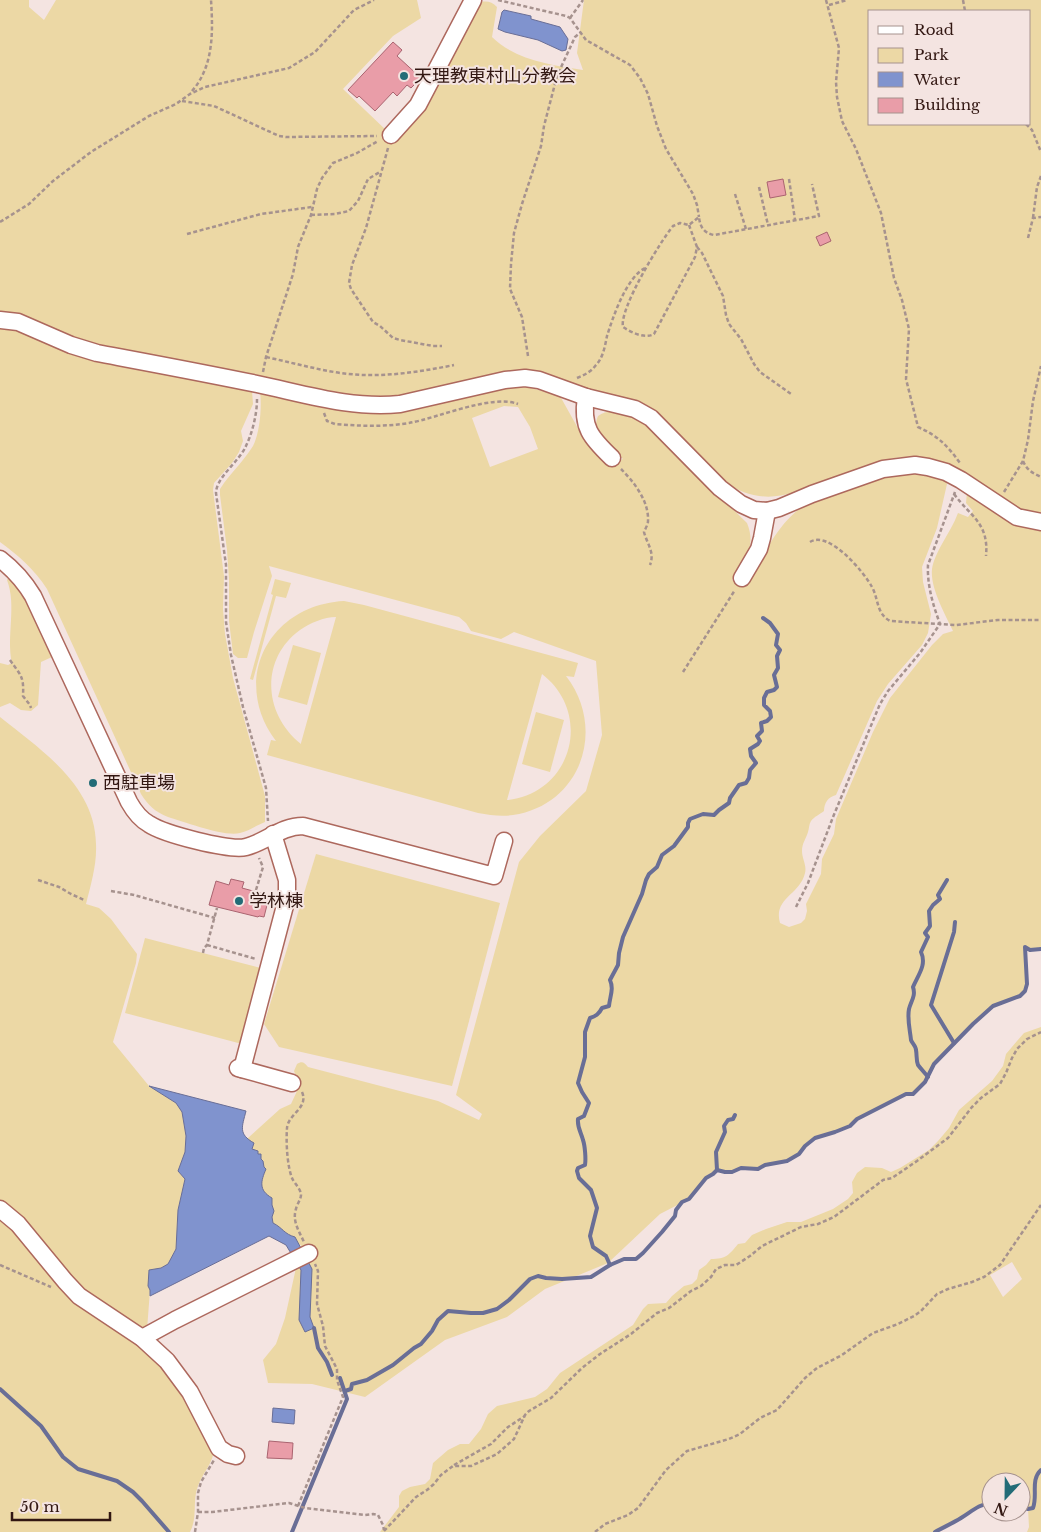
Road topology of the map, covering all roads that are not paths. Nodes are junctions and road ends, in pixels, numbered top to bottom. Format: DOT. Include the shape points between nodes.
graph roads {
  1 [pos="473,0"];
  2 [pos="389,136"];
  3 [pos="0,320"];
  4 [pos="586,397"];
  5 [pos="612,458"];
  6 [pos="767,511"];
  7 [pos="1041,522"];
  8 [pos="0,559"];
  9 [pos="742,578"];
  10 [pos="270,825"];
  11 [pos="504,841"];
  12 [pos="292,1082"];
  13 [pos="0,1209"];
  14 [pos="303,1256"];
  15 [pos="142,1338"];
  16 [pos="236,1456"];
  1 -- 2 [label="lane" via="418,105"];
  3 -- 4 [label="lane" via="18,322 97,353 261,380 340,403 400,404 515,378 538,380"];
  4 -- 5 [label="lane" via="587,428 596,443"];
  4 -- 6 [label="lane" via="628,406 651,418 730,497 754,510"];
  6 -- 7 [label="lane" via="878,471 915,465 946,472 958,487 1018,517"];
  6 -- 9 [label="lane" via="759,549"];
  8 -- 10 [label="lane" via="33,596 129,802 139,816 160,830 224,847 246,847"];
  10 -- 11 [label="lane" via="310,827 494,876"];
  10 -- 12 [label="lane" via="288,889 287,898 240,1068"];
  13 -- 15 [label="lane" via="18,1224 72,1289"];
  14 -- 15 [label="lane"];
  15 -- 16 [label="lane" via="177,1373 219,1448"];
}
